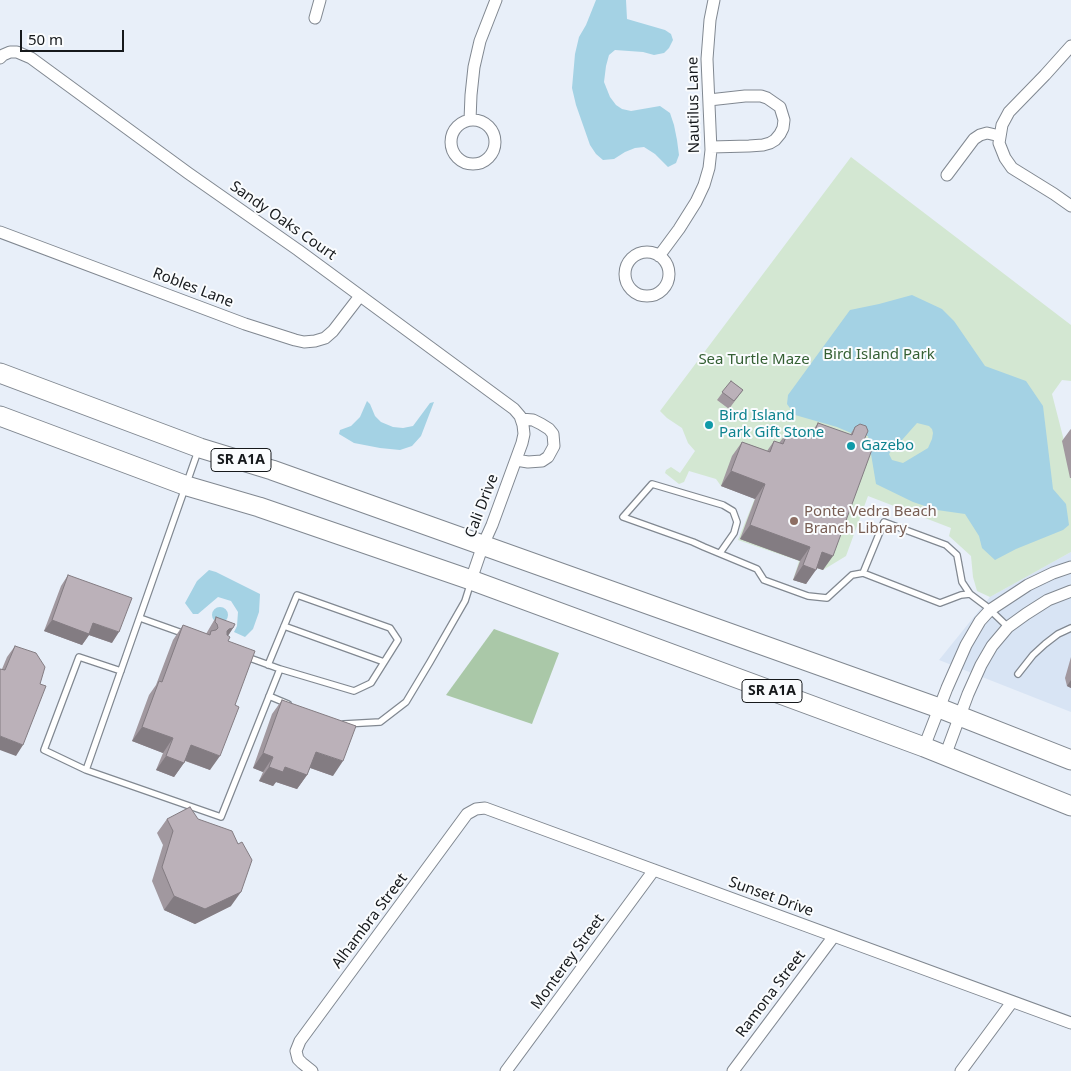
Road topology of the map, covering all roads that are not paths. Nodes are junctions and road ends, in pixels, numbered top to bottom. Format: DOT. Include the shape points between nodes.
graph roads {
  1 [pos="320,0"];
  2 [pos="496,0"];
  3 [pos="714,0"];
  4 [pos="315,18"];
  5 [pos="1071,46"];
  6 [pos="0,58"];
  7 [pos="709,100"];
  8 [pos="470,120"];
  9 [pos="1000,141"];
  10 [pos="711,148"];
  11 [pos="947,175"];
  12 [pos="1071,190"];
  13 [pos="1067,203"];
  14 [pos="0,232"];
  15 [pos="659,256"];
  16 [pos="360,296"];
  17 [pos="0,373"];
  18 [pos="0,416"];
  19 [pos="521,419"];
  20 [pos="200,448"];
  21 [pos="516,460"];
  22 [pos="187,486"];
  23 [pos="483,546"];
  24 [pos="720,554"];
  25 [pos="1071,567"];
  26 [pos="863,573"];
  27 [pos="471,580"];
  28 [pos="1071,591"];
  29 [pos="970,594"];
  30 [pos="990,610"];
  31 [pos="140,618"];
  32 [pos="284,626"];
  33 [pos="1008,627"];
  34 [pos="1071,628"];
  35 [pos="194,638"];
  36 [pos="240,654"];
  37 [pos="384,662"];
  38 [pos="268,665"];
  39 [pos="280,669"];
  40 [pos="121,671"];
  41 [pos="1018,674"];
  42 [pos="269,696"];
  43 [pos="297,707"];
  44 [pos="939,708"];
  45 [pos="959,717"];
  46 [pos="334,721"];
  47 [pos="924,747"];
  48 [pos="945,756"];
  49 [pos="1071,760"];
  50 [pos="86,770"];
  51 [pos="1071,806"];
  52 [pos="464,819"];
  53 [pos="654,870"];
  54 [pos="834,936"];
  55 [pos="1012,1002"];
  56 [pos="1071,1023"];
  57 [pos="312,1071"];
  58 [pos="506,1071"];
  59 [pos="733,1071"];
  60 [pos="961,1071"];
  1 -- 4 [label="street"];
  2 -- 8 [label="street" via="474,67"];
  3 -- 7 [label="street, Nautilus Lane" via="707,59"];
  5 -- 9 [label="street" via="1009,112 1002,125"];
  6 -- 16 [label="street, Sandy Oaks Court" via="17,52 31,58"];
  7 -- 10 [label="street, Nautilus Lane"];
  7 -- 10 [label="street" via="760,96 780,107 784,120 780,134 770,143"];
  9 -- 11 [label="street" via="987,133 980,134"];
  9 -- 13 [label="street" via="1004,158 1012,168"];
  10 -- 15 [label="street, Nautilus Lane" via="709,168 696,202"];
  12 -- 13 [label="street"];
  14 -- 16 [label="street, Robles Lane" via="245,324 304,342 320,340 334,331"];
  16 -- 19 [label="street, Sandy Oaks Court" via="514,409"];
  17 -- 20 [label="main road, SR A1A"];
  18 -- 22 [label="main road, SR A1A"];
  19 -- 21 [label="street, Cali Drive" via="524,434"];
  19 -- 21 [label="street" via="533,420 549,429 554,446 548,458 542,461"];
  20 -- 22 [label="lane"];
  20 -- 23 [label="main road, SR A1A" via="272,470"];
  21 -- 23 [label="street, Cali Drive"];
  22 -- 27 [label="main road, SR A1A" via="259,507"];
  22 -- 31 [label="lane"];
  23 -- 27 [label="street, Cali Drive"];
  23 -- 44 [label="main road, SR A1A"];
  24 -- 24 [label="lane" via="693,542 623,517 652,484 723,505 733,511 737,522 734,533"];
  24 -- 26 [label="lane" via="757,569 764,580 808,596 827,598 852,575"];
  25 -- 30 [label="street" via="1028,585"];
  26 -- 29 [label="lane" via="940,603"];
  26 -- 29 [label="lane" via="884,522 946,545 957,555 962,582"];
  27 -- 46 [label="lane" via="465,601 406,702 380,722 343,724"];
  27 -- 47 [label="main road, SR A1A"];
  28 -- 33 [label="street" via="1048,600"];
  29 -- 30 [label="lane"];
  30 -- 33 [label="lane"];
  30 -- 44 [label="street" via="966,645"];
  31 -- 35 [label="lane"];
  31 -- 40 [label="lane"];
  32 -- 37 [label="lane"];
  32 -- 37 [label="lane" via="296,595 390,628 398,640"];
  32 -- 38 [label="lane"];
  33 -- 45 [label="street" via="981,665"];
  34 -- 41 [label="lane" via="1045,644"];
  36 -- 38 [label="lane"];
  37 -- 39 [label="lane" via="371,683 354,690"];
  38 -- 39 [label="lane"];
  39 -- 42 [label="lane"];
  40 -- 50 [label="lane"];
  40 -- 50 [label="lane" via="79,657 44,750"];
  42 -- 43 [label="lane"];
  42 -- 50 [label="lane" via="221,817"];
  44 -- 45 [label="main road, SR A1A"];
  44 -- 47 [label="street"];
  45 -- 48 [label="street"];
  45 -- 49 [label="main road, SR A1A"];
  47 -- 48 [label="main road, SR A1A"];
  48 -- 51 [label="main road, SR A1A"];
  52 -- 53 [label="street, Sunset Drive" via="476,809 485,808"];
  52 -- 57 [label="street, Alhambra Street" via="300,1040 296,1051 298,1059"];
  53 -- 54 [label="street, Sunset Drive"];
  53 -- 58 [label="street, Monterey Street"];
  54 -- 55 [label="street, Sunset Drive"];
  54 -- 59 [label="street, Ramona Street"];
  55 -- 56 [label="street, Sunset Drive"];
  55 -- 60 [label="street"];
}
